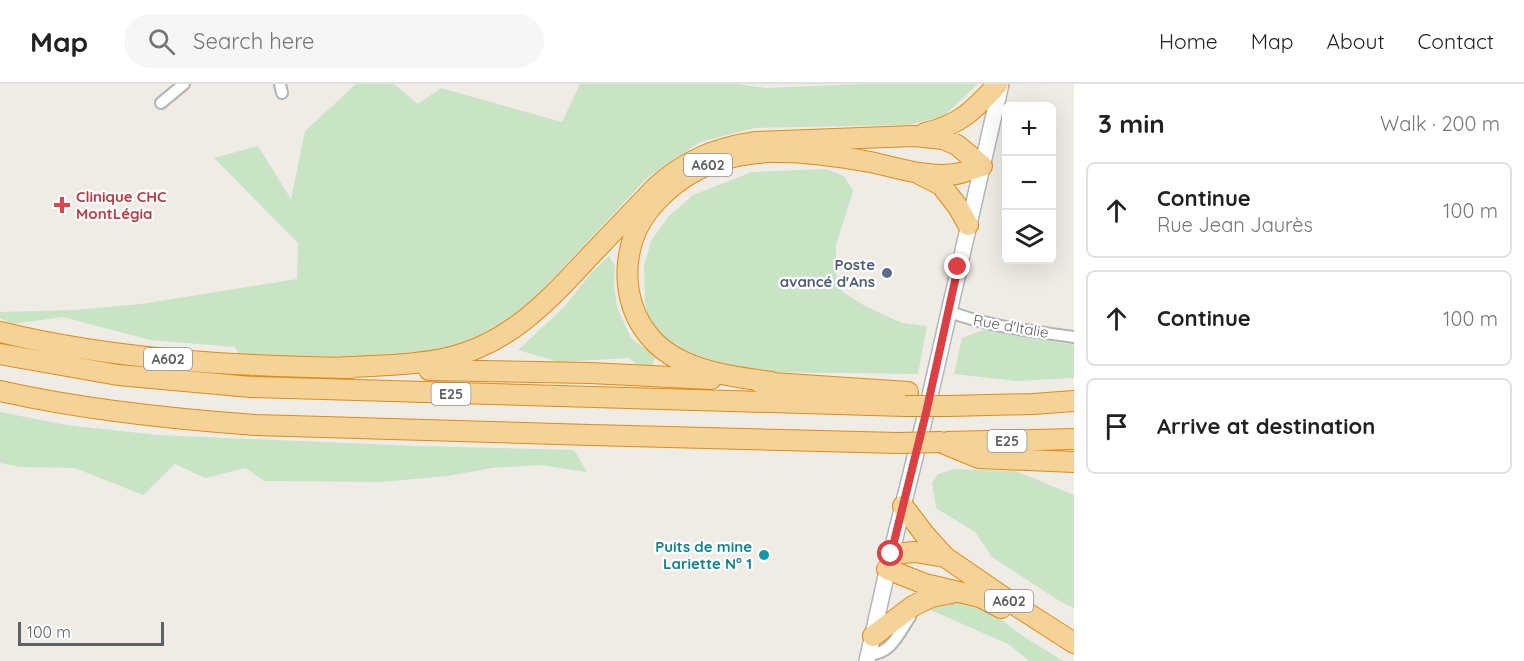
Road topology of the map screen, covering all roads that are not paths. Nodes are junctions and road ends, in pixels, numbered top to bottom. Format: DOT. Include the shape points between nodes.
graph roads {
  1 [pos="184,84"];
  2 [pos="999,84"];
  3 [pos="161,103"];
  4 [pos="914,136"];
  5 [pos="982,166"];
  6 [pos="918,174"];
  7 [pos="968,225"];
  8 [pos="948,311"];
  9 [pos="0,332"];
  10 [pos="1074,337"];
  11 [pos="0,354"];
  12 [pos="338,368"];
  13 [pos="771,382"];
  14 [pos="0,391"];
  15 [pos="907,399"];
  16 [pos="1074,401"];
  17 [pos="1074,440"];
  18 [pos="940,442"];
  19 [pos="1074,462"];
  20 [pos="903,506"];
  21 [pos="945,557"];
  22 [pos="889,562"];
  23 [pos="958,592"];
  24 [pos="910,617"];
  25 [pos="1074,643"];
  26 [pos="869,650"];
  27 [pos="1074,656"];
  1 -- 3 [label="street"];
  2 -- 4 [label="highway, A602" via="955,123"];
  2 -- 5 [label="main road"];
  4 -- 5 [label="highway, A602" via="944,139"];
  4 -- 12 [label="highway, A602" via="756,142 706,154 671,173 553,296 506,335 447,358"];
  5 -- 6 [label="highway, A602" via="956,174"];
  5 -- 7 [label="main road"];
  6 -- 7 [label="highway, A602" via="941,185"];
  6 -- 13 [label="highway, A602" via="826,155 752,153 723,159 686,175 658,198 645,216 632,244 627,279 633,309 650,338 660,348 692,365"];
  7 -- 8 [label="main road"];
  8 -- 10 [label="street, Rue d'Italie" via="989,324"];
  8 -- 20 [label="main road"];
  9 -- 12 [label="highway, A602" via="68,346 210,363"];
  11 -- 15 [label="highway, E25" via="118,375 250,387"];
  12 -- 13 [label="highway" via="590,373"];
  13 -- 15 [label="highway, A602"];
  14 -- 18 [label="highway, E25, bridge" via="69,405 256,425"];
  15 -- 16 [label="highway, E25, bridge" via="949,406"];
  17 -- 18 [label="highway, E25"];
  18 -- 19 [label="highway" via="979,458"];
  20 -- 21 [label="highway, A602"];
  20 -- 22 [label="main road"];
  21 -- 22 [label="highway, A602" via="915,552"];
  21 -- 25 [label="highway, A602"];
  22 -- 23 [label="highway, A602" via="925,584"];
  22 -- 26 [label="main road"];
  23 -- 26 [label="highway, A602" via="931,597 913,606"];
  23 -- 27 [label="highway, A602" via="998,606"];
  24 -- 26 [label="street" via="890,647 882,652"];
}
